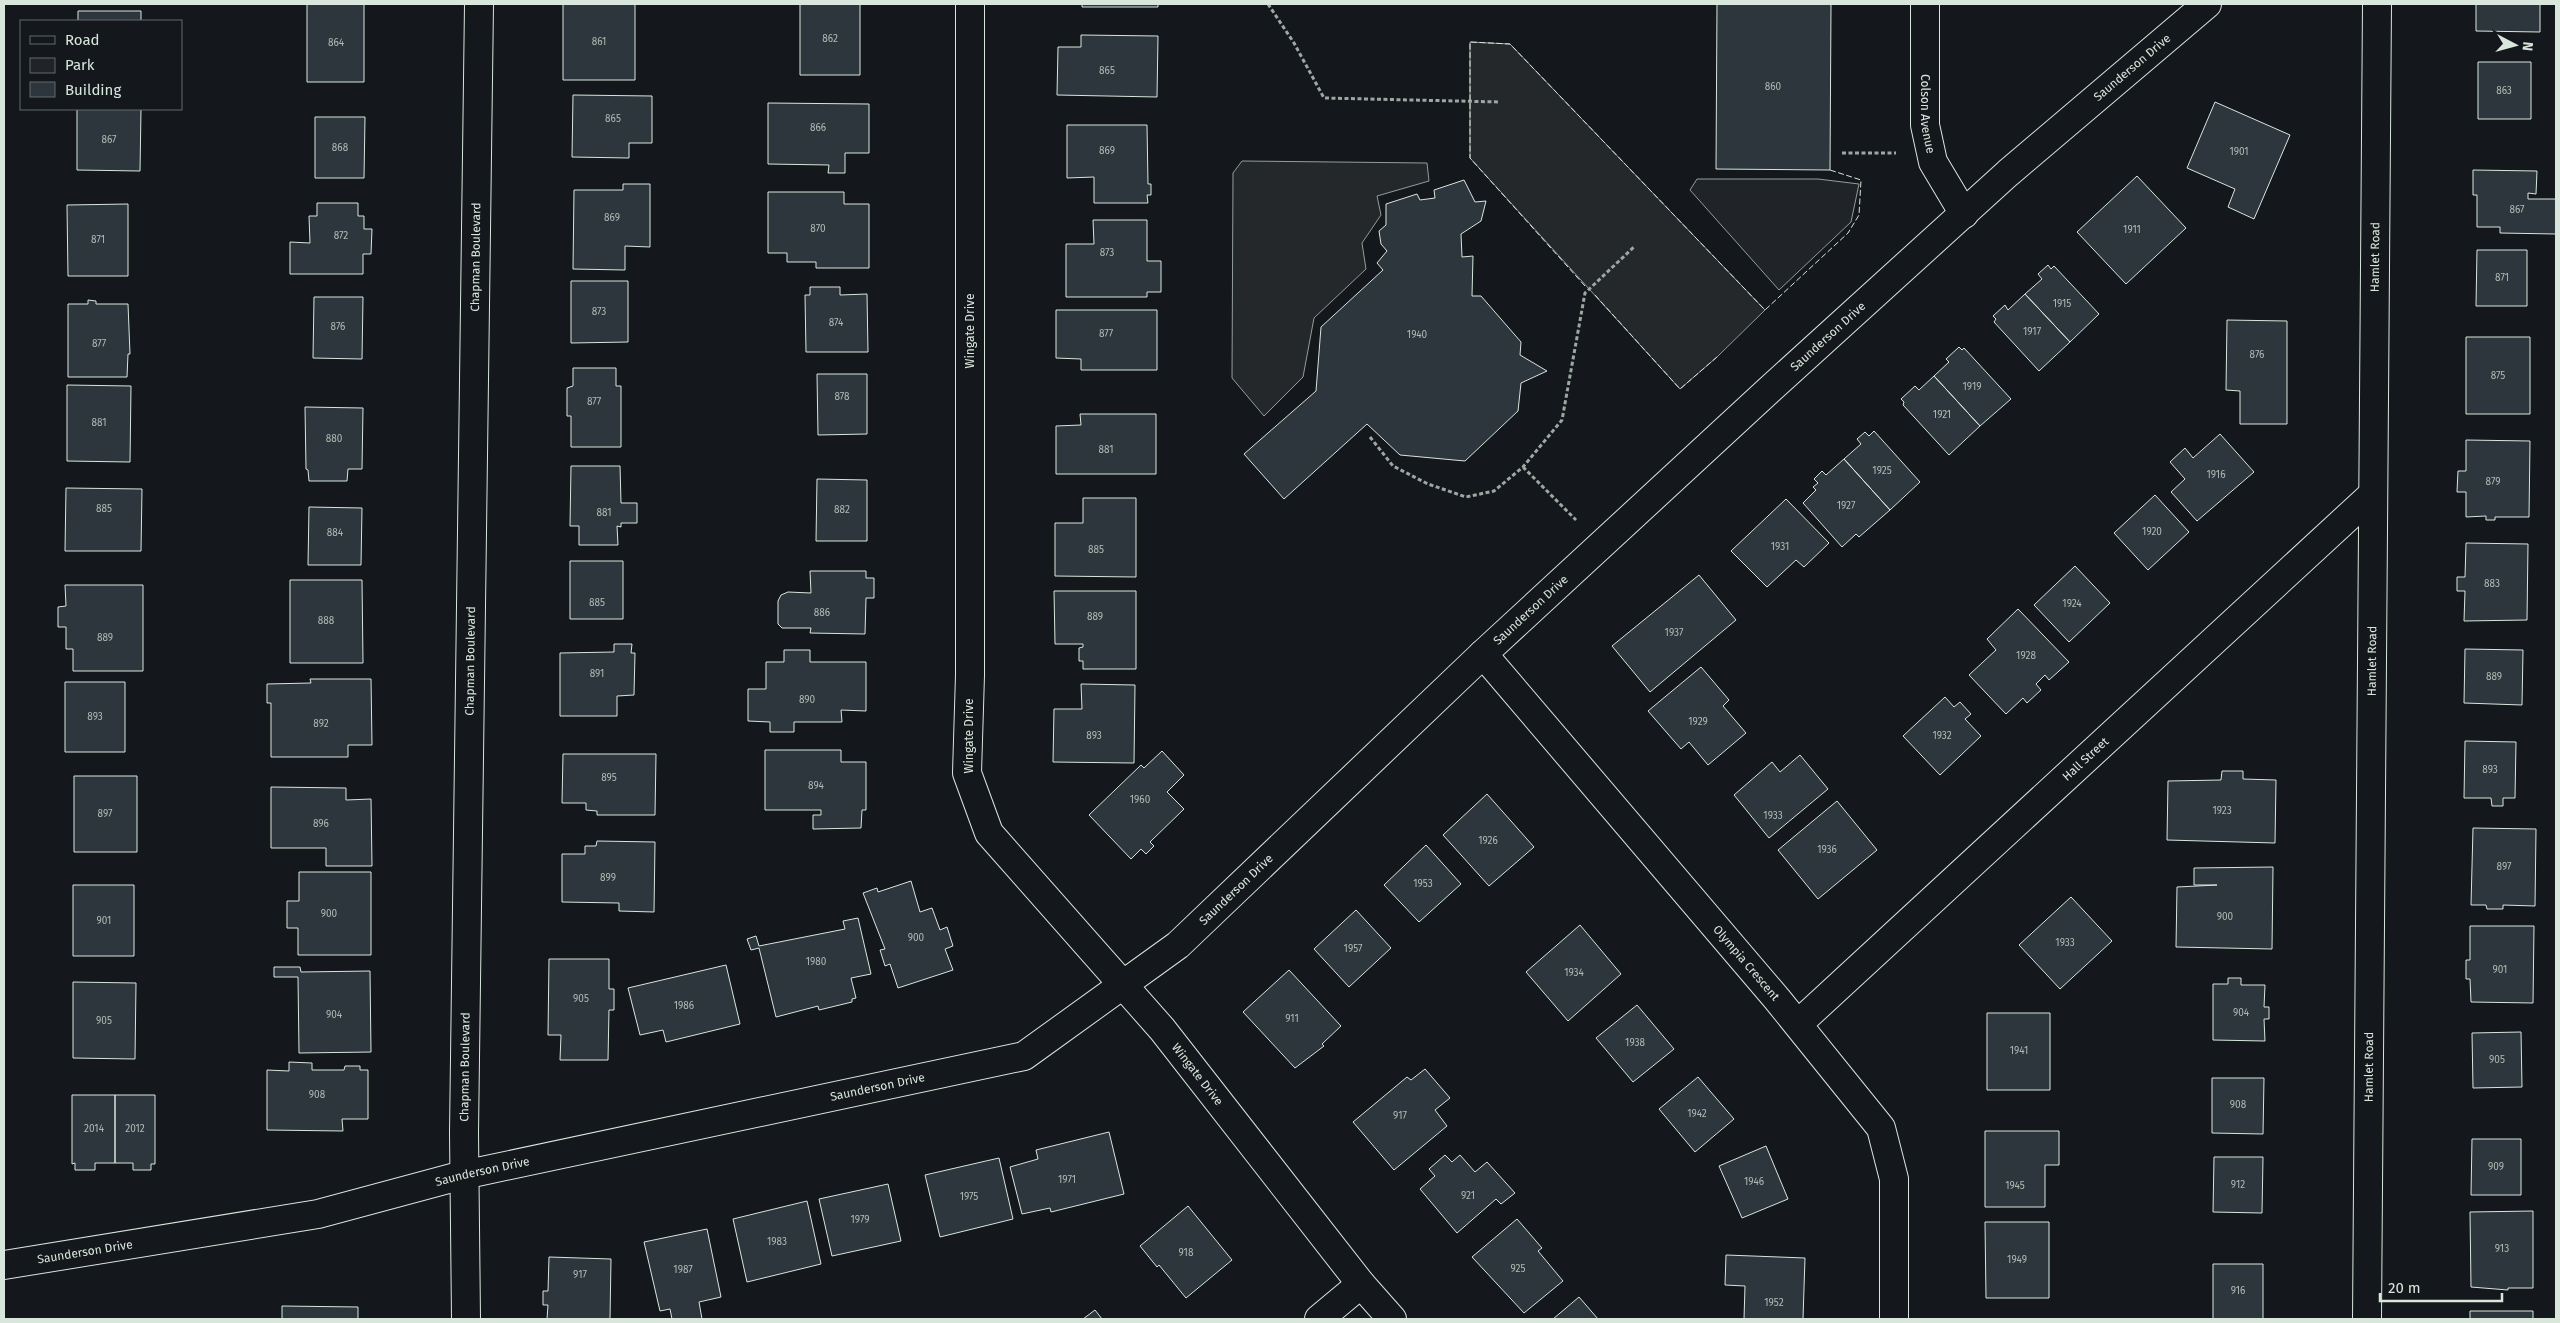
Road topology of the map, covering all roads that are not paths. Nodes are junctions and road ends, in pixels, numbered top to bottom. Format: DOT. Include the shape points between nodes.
graph roads {
  1 [pos="479,4"];
  2 [pos="970,4"];
  3 [pos="1925,4"];
  4 [pos="2207,4"];
  5 [pos="2377,4"];
  6 [pos="1964,214"];
  7 [pos="2373,494"];
  8 [pos="1483,654"];
  9 [pos="1124,986"];
  10 [pos="1798,1024"];
  11 [pos="463,1175"];
  12 [pos="4,1264"];
  13 [pos="1361,1284"];
  14 [pos="466,1319"];
  15 [pos="1319,1319"];
  16 [pos="1392,1319"];
  17 [pos="1894,1319"];
  18 [pos="2367,1319"];
  1 -- 11 [label="street, Chapman Boulevard"];
  2 -- 9 [label="street, Wingate Drive" via="970,675 967,773 990,833"];
  3 -- 6 [label="street, Colson Avenue" via="1925,125 1933,162"];
  4 -- 6 [label="street, Saunderson Drive"];
  5 -- 7 [label="street, Hamlet Road"];
  6 -- 8 [label="street, Saunderson Drive"];
  7 -- 10 [label="street, Hall Street"];
  7 -- 18 [label="street, Hamlet Road"];
  8 -- 9 [label="street, Saunderson Drive" via="1178,945"];
  8 -- 10 [label="street, Olympia Crescent"];
  9 -- 11 [label="street, Saunderson Drive" via="1024,1056"];
  9 -- 13 [label="street, Wingate Drive" via="1162,1029"];
  10 -- 17 [label="street, Olympia Crescent" via="1881,1128 1894,1179"];
  11 -- 12 [label="street, Saunderson Drive" via="318,1214"];
  11 -- 14 [label="street, Chapman Boulevard"];
  13 -- 15 [label="street"];
  13 -- 16 [label="street, Wingate Drive"];
}
